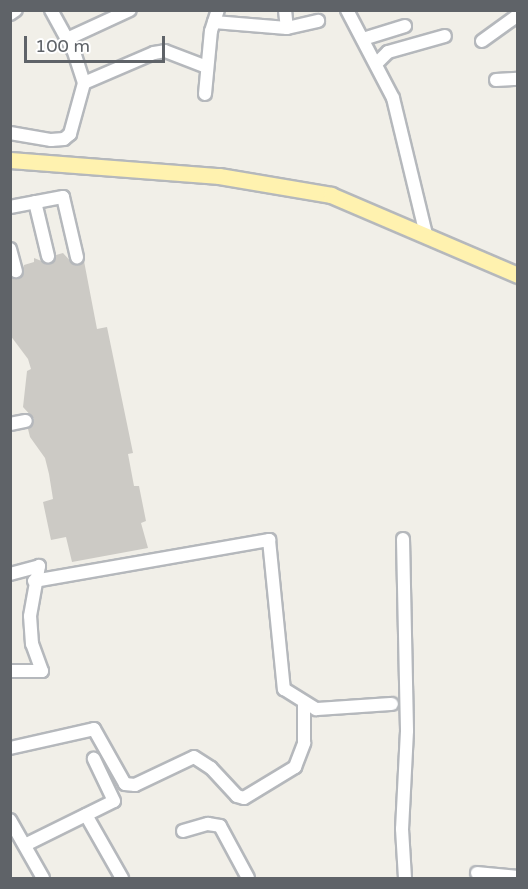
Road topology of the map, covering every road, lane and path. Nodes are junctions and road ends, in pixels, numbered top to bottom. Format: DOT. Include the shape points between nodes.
graph roads {
  1 [pos="16,10"];
  2 [pos="51,10"];
  3 [pos="130,10"];
  4 [pos="285,10"];
  5 [pos="348,10"];
  6 [pos="10,14"];
  7 [pos="518,15"];
  8 [pos="216,16"];
  9 [pos="318,21"];
  10 [pos="405,26"];
  11 [pos="287,28"];
  12 [pos="445,36"];
  13 [pos="67,39"];
  14 [pos="363,39"];
  15 [pos="482,40"];
  16 [pos="376,64"];
  17 [pos="207,67"];
  18 [pos="518,79"];
  19 [pos="496,80"];
  20 [pos="84,83"];
  21 [pos="205,94"];
  22 [pos="10,133"];
  23 [pos="10,160"];
  24 [pos="35,202"];
  25 [pos="10,207"];
  26 [pos="426,234"];
  27 [pos="10,249"];
  28 [pos="48,256"];
  29 [pos="77,257"];
  30 [pos="15,271"];
  31 [pos="518,275"];
  32 [pos="26,421"];
  33 [pos="10,424"];
  34 [pos="403,539"];
  35 [pos="10,574"];
  36 [pos="34,581"];
  37 [pos="10,670"];
  38 [pos="304,704"];
  39 [pos="392,704"];
  40 [pos="10,748"];
  41 [pos="94,759"];
  42 [pos="86,814"];
  43 [pos="10,820"];
  44 [pos="183,831"];
  45 [pos="25,845"];
  46 [pos="477,873"];
  47 [pos="517,874"];
  48 [pos="43,879"];
  49 [pos="122,879"];
  50 [pos="248,879"];
  51 [pos="405,879"];
  1 -- 6 [label="street"];
  2 -- 13 [label="street"];
  3 -- 13 [label="street"];
  4 -- 11 [label="street"];
  5 -- 14 [label="street"];
  7 -- 15 [label="street"];
  8 -- 11 [label="street"];
  8 -- 17 [label="street"];
  9 -- 11 [label="street"];
  10 -- 14 [label="street"];
  12 -- 16 [label="street" via="388,52"];
  13 -- 20 [label="street"];
  14 -- 16 [label="street"];
  16 -- 26 [label="street" via="393,98"];
  17 -- 20 [label="street" via="165,51"];
  17 -- 21 [label="street"];
  18 -- 19 [label="street"];
  20 -- 22 [label="street" via="70,134 64,140"];
  23 -- 26 [label="main road" via="130,167 304,190 331,195"];
  24 -- 25 [label="street"];
  24 -- 28 [label="street"];
  24 -- 29 [label="street" via="63,197"];
  26 -- 31 [label="main road"];
  27 -- 30 [label="street"];
  32 -- 33 [label="street"];
  34 -- 51 [label="street"];
  35 -- 36 [label="street" via="39,566"];
  36 -- 37 [label="street" via="32,644 42,671"];
  36 -- 38 [label="street" via="269,540 282,682 292,697"];
  38 -- 39 [label="street" via="316,709"];
  38 -- 40 [label="street" via="303,743 295,767 244,798 194,757 135,785 124,784 93,729"];
  41 -- 42 [label="street" via="115,798"];
  42 -- 45 [label="street"];
  42 -- 49 [label="street"];
  43 -- 45 [label="street"];
  44 -- 50 [label="street" via="208,824 220,826"];
  45 -- 48 [label="street"];
  46 -- 47 [label="street"];
}
